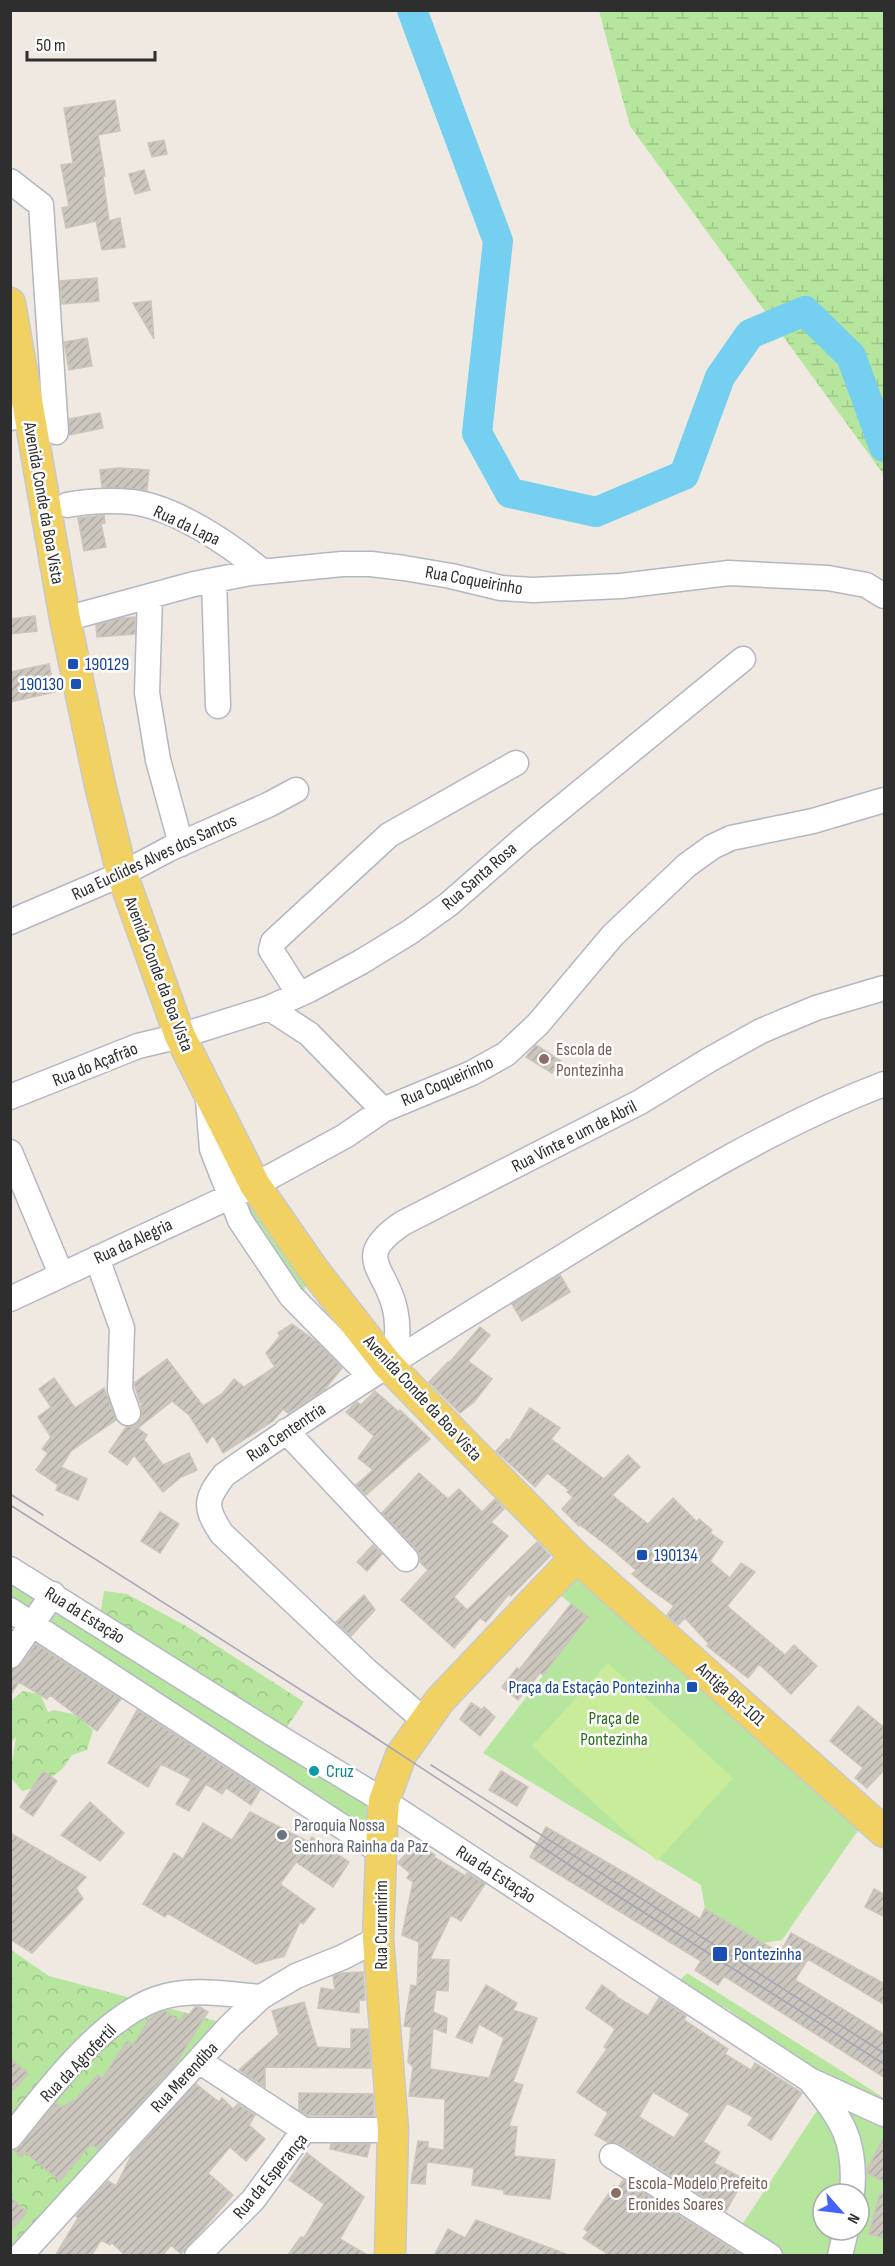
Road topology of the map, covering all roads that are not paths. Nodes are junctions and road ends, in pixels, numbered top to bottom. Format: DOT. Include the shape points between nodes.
graph roads {
  1 [pos="10,181"];
  2 [pos="10,303"];
  3 [pos="19,416"];
  4 [pos="56,432"];
  5 [pos="68,505"];
  6 [pos="262,571"];
  7 [pos="214,580"];
  8 [pos="150,596"];
  9 [pos="885,596"];
  10 [pos="65,619"];
  11 [pos="743,659"];
  12 [pos="219,706"];
  13 [pos="516,763"];
  14 [pos="296,790"];
  15 [pos="883,798"];
  16 [pos="181,844"];
  17 [pos="122,874"];
  18 [pos="10,922"];
  19 [pos="885,988"];
  20 [pos="299,994"];
  21 [pos="269,1008"];
  22 [pos="180,1036"];
  23 [pos="885,1084"];
  24 [pos="10,1098"];
  25 [pos="383,1110"];
  26 [pos="10,1152"];
  27 [pos="242,1191"];
  28 [pos="97,1258"];
  29 [pos="61,1274"];
  30 [pos="326,1286"];
  31 [pos="10,1299"];
  32 [pos="300,1305"];
  33 [pos="385,1367"];
  34 [pos="128,1413"];
  35 [pos="286,1431"];
  36 [pos="576,1557"];
  37 [pos="406,1559"];
  38 [pos="10,1569"];
  39 [pos="53,1594"];
  40 [pos="10,1610"];
  41 [pos="32,1625"];
  42 [pos="10,1656"];
  43 [pos="425,1721"];
  44 [pos="275,1735"];
  45 [pos="252,1766"];
  46 [pos="384,1801"];
  47 [pos="885,1833"];
  48 [pos="381,1852"];
  49 [pos="378,1939"];
  50 [pos="261,1997"];
  51 [pos="199,2061"];
  52 [pos="810,2080"];
  53 [pos="885,2114"];
  54 [pos="304,2130"];
  55 [pos="393,2130"];
  56 [pos="10,2137"];
  57 [pos="612,2156"];
  58 [pos="853,2182"];
  59 [pos="384,2251"];
  60 [pos="25,2254"];
  61 [pos="197,2256"];
  62 [pos="770,2256"];
  1 -- 4 [label="street" via="41,205"];
  2 -- 3 [label="main road, Avenida Conde da Boa Vista"];
  3 -- 10 [label="main road, Avenida Conde da Boa Vista" via="47,510"];
  5 -- 6 [label="street, Rua da Lapa" via="97,500 135,502 172,514 231,546"];
  6 -- 7 [label="street, Rua Coqueirinho"];
  6 -- 9 [label="street, Rua Coqueirinho" via="370,564 501,588 533,590 729,573 828,578 866,585"];
  7 -- 8 [label="street, Rua Coqueirinho"];
  7 -- 12 [label="street"];
  8 -- 10 [label="street, Rua Coqueirinho"];
  8 -- 16 [label="street" via="147,693 158,760"];
  10 -- 17 [label="main road, Avenida Conde da Boa Vista"];
  11 -- 20 [label="street, Rua Santa Rosa" via="449,904 390,944"];
  13 -- 20 [label="street" via="389,835 273,942 271,950"];
  14 -- 16 [label="street, Rua Euclides Alves dos Santos"];
  15 -- 25 [label="street, Rua Coqueirinho" via="813,820 731,838 712,847 687,865 613,935 550,1011 506,1054 472,1073"];
  16 -- 17 [label="street, Rua Euclides Alves dos Santos"];
  17 -- 18 [label="street, Rua Euclides Alves dos Santos"];
  17 -- 22 [label="main road, Avenida Conde da Boa Vista"];
  19 -- 33 [label="street, Rua Vinte e um de Abril" via="816,1008 761,1031 640,1102 390,1231 375,1254 395,1307 398,1338"];
  20 -- 21 [label="street, Rua Santa Rosa"];
  21 -- 22 [label="street, Rua Santa Rosa"];
  21 -- 25 [label="street" via="309,1034"];
  22 -- 24 [label="street, Rua do Açafrão" via="138,1046"];
  22 -- 27 [label="main road, Avenida Conde da Boa Vista" via="207,1089"];
  23 -- 33 [label="street, Rua Cententria" via="838,1101 697,1175"];
  25 -- 27 [label="street, Rua Coqueirinho" via="345,1136"];
  26 -- 29 [label="street"];
  27 -- 28 [label="street, Rua da Alegria"];
  27 -- 30 [label="main road, Avenida Conde da Boa Vista"];
  27 -- 32 [label="street" via="240,1220"];
  28 -- 29 [label="street, Rua da Alegria"];
  28 -- 34 [label="street" via="122,1328 120,1390"];
  29 -- 31 [label="street, Rua da Alegria"];
  30 -- 32 [label="street"];
  30 -- 33 [label="main road, Avenida Conde da Boa Vista"];
  32 -- 33 [label="street"];
  33 -- 35 [label="street, Rua Cententria"];
  33 -- 36 [label="main road, Avenida Conde da Boa Vista"];
  35 -- 37 [label="street"];
  35 -- 43 [label="street, Rua Cententria" via="224,1475 207,1504 210,1516 222,1534"];
  36 -- 43 [label="main road, Rua Curumirim" via="440,1700"];
  36 -- 47 [label="main road, Antiga BR-101"];
  38 -- 39 [label="street, Rua da Estação"];
  39 -- 41 [label="street"];
  39 -- 44 [label="street, Rua da Estação"];
  40 -- 41 [label="street"];
  41 -- 42 [label="street"];
  41 -- 45 [label="street"];
  43 -- 46 [label="main road, Rua Curumirim" via="401,1755"];
  44 -- 45 [label="street"];
  44 -- 46 [label="street, Rua da Estação"];
  45 -- 48 [label="street"];
  46 -- 48 [label="main road, Rua Curumirim"];
  46 -- 52 [label="street, Rua da Estação"];
  48 -- 49 [label="main road, Rua Curumirim"];
  49 -- 50 [label="street, Rua Merendiba" via="296,1976"];
  49 -- 55 [label="main road, Rua Curumirim"];
  50 -- 51 [label="street, Rua Merendiba"];
  50 -- 56 [label="street, Rua da Agrofertil" via="195,1992 157,1998 131,2011 62,2074"];
  51 -- 54 [label="street"];
  51 -- 60 [label="street, Rua Merendiba"];
  52 -- 53 [label="street"];
  52 -- 58 [label="street, Rua da Estação" via="838,2116 849,2141"];
  54 -- 55 [label="street, Rua da Esperança"];
  54 -- 61 [label="street, Rua da Esperança" via="253,2200"];
  55 -- 59 [label="main road, Rua Curumirim"];
  57 -- 62 [label="street"];
}
